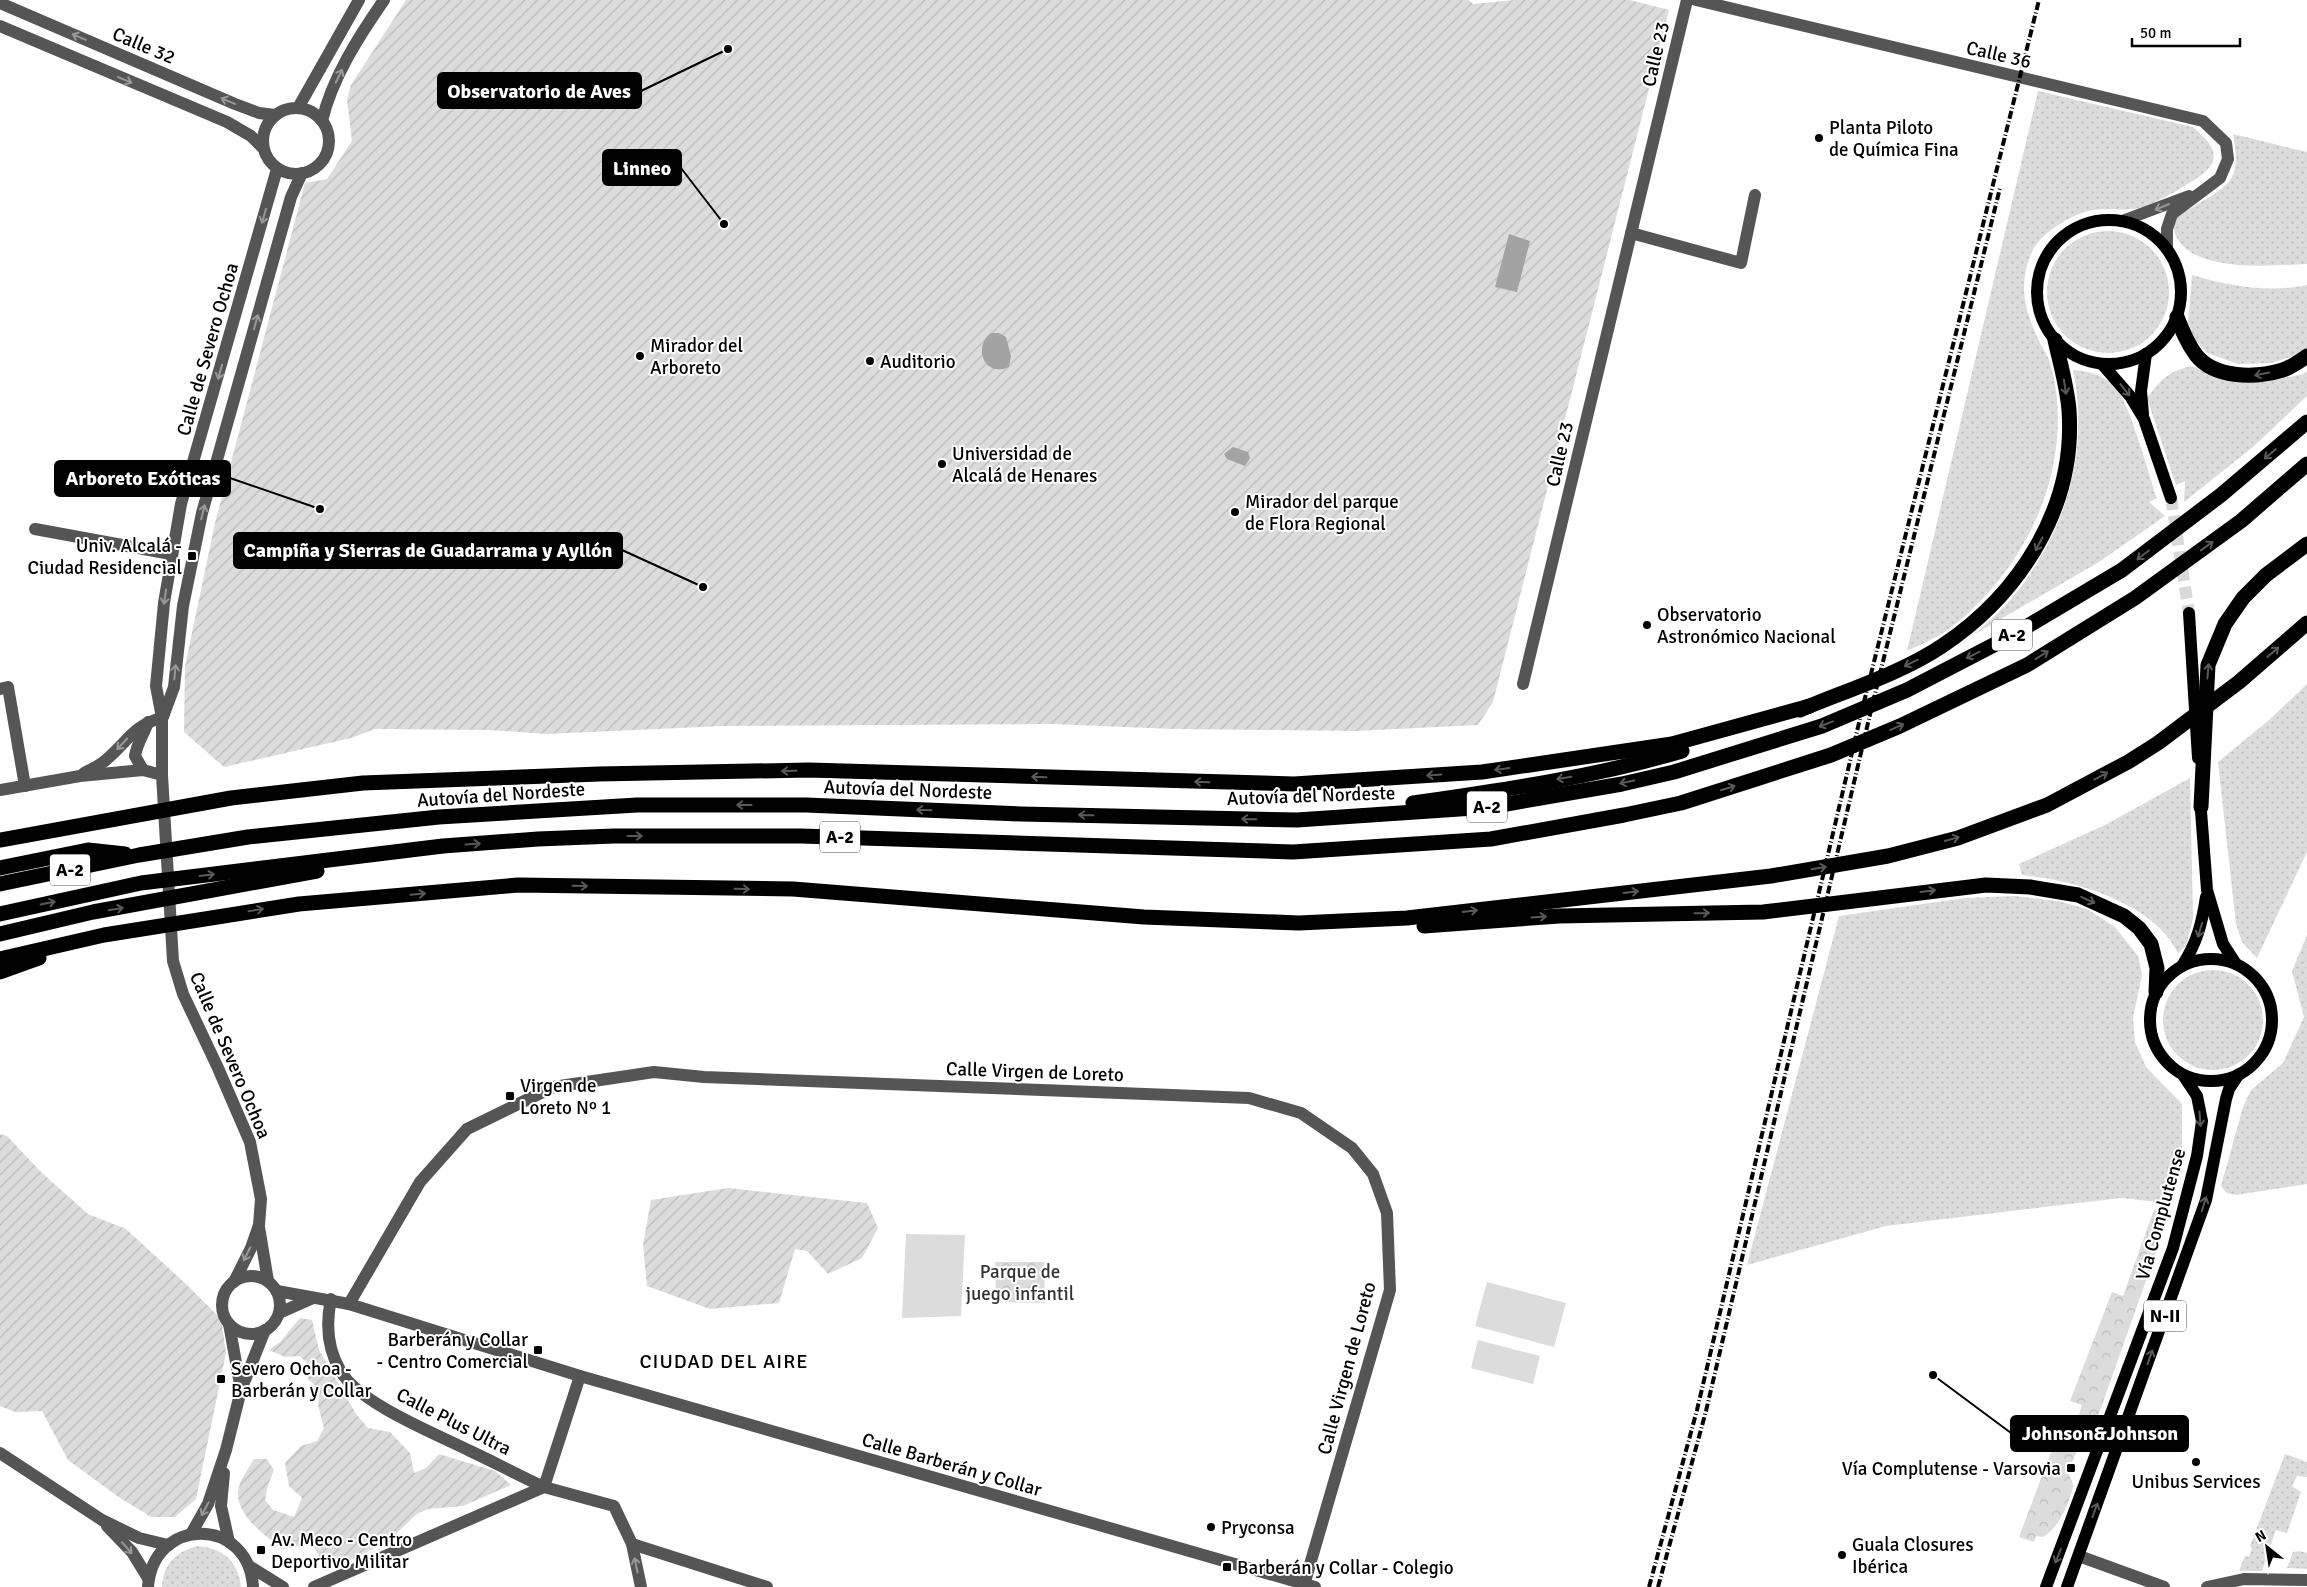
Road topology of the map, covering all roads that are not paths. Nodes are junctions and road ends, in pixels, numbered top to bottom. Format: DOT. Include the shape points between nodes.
graph roads {
  1 [pos="359,0"];
  2 [pos="384,0"];
  3 [pos="1687,0"];
  4 [pos="1696,0"];
  5 [pos="0,3"];
  6 [pos="0,26"];
  7 [pos="298,108"];
  8 [pos="275,115"];
  9 [pos="322,121"];
  10 [pos="263,148"];
  11 [pos="277,169"];
  12 [pos="302,173"];
  13 [pos="2201,192"];
  14 [pos="1755,195"];
  15 [pos="2122,221"];
  16 [pos="1631,233"];
  17 [pos="2167,248"];
  18 [pos="2177,317"];
  19 [pos="2055,340"];
  20 [pos="2146,354"];
  21 [pos="2307,356"];
  22 [pos="2102,364"];
  23 [pos="2144,419"];
  24 [pos="2307,422"];
  25 [pos="2307,464"];
  26 [pos="2172,498"];
  27 [pos="36,529"];
  28 [pos="2307,544"];
  29 [pos="171,554"];
  30 [pos="2189,613"];
  31 [pos="2307,622"];
  32 [pos="1523,684"];
  33 [pos="0,689"];
  34 [pos="162,718"];
  35 [pos="148,722"];
  36 [pos="1672,749"];
  37 [pos="144,770"];
  38 [pos="80,776"];
  39 [pos="162,776"];
  40 [pos="26,786"];
  41 [pos="0,790"];
  42 [pos="2201,807"];
  43 [pos="1297,820"];
  44 [pos="0,840"];
  45 [pos="443,846"];
  46 [pos="139,855"];
  47 [pos="0,868"];
  48 [pos="0,884"];
  49 [pos="2207,890"];
  50 [pos="0,914"];
  51 [pos="1299,923"];
  52 [pos="0,934"];
  53 [pos="104,935"];
  54 [pos="0,959"];
  55 [pos="2236,964"];
  56 [pos="2182,966"];
  57 [pos="0,972"];
  58 [pos="2156,992"];
  59 [pos="2239,1074"];
  60 [pos="2183,1075"];
  61 [pos="259,1225"];
  62 [pos="268,1281"];
  63 [pos="234,1282"];
  64 [pos="277,1292"];
  65 [pos="313,1298"];
  66 [pos="331,1299"];
  67 [pos="349,1304"];
  68 [pos="279,1313"];
  69 [pos="229,1324"];
  70 [pos="266,1330"];
  71 [pos="580,1376"];
  72 [pos="241,1390"];
  73 [pos="226,1450"];
  74 [pos="0,1453"];
  75 [pos="544,1487"];
  76 [pos="102,1520"];
  77 [pos="191,1534"];
  78 [pos="229,1542"];
  79 [pos="168,1544"];
  80 [pos="632,1544"];
  81 [pos="2079,1556"];
  82 [pos="249,1566"];
  83 [pos="2307,1580"];
  84 [pos="148,1583"];
  85 [pos="1309,1586"];
  86 [pos="253,1587"];
  87 [pos="283,1587"];
  88 [pos="314,1587"];
  89 [pos="641,1587"];
  90 [pos="767,1587"];
  91 [pos="2046,1587"];
  92 [pos="2067,1587"];
  93 [pos="2164,1587"];
  94 [pos="2208,1587"];
  1 -- 7 [label="street"];
  9 -- 2 [label="street, one-way" via="348,57"];
  3 -- 16 [label="street, Calle 23"];
  4 -- 13 [label="street, Calle 36" via="2203,121 2226,143 2228,159 2220,178"];
  8 -- 5 [label="street, Calle 32, one-way" via="235,104"];
  6 -- 10 [label="street, Calle 32, one-way" via="226,122"];
  7 -- 8 [label="street"];
  7 -- 9 [label="street" via="307,110"];
  8 -- 10 [label="street" via="264,130"];
  9 -- 12 [label="street" via="329,140 327,151 317,166"];
  10 -- 11 [label="street"];
  11 -- 12 [label="street"];
  11 -- 29 [label="street, Calle de Severo Ochoa, one-way" via="181,504"];
  34 -- 12 [label="street, Calle de Severo Ochoa, one-way" via="174,687 182,606 202,513 291,197"];
  13 -- 15 [label="street, Calle 36, one-way"];
  13 -- 17 [label="street, Calle 36" via="2172,214 2167,229"];
  14 -- 16 [label="street" via="1741,263"];
  15 -- 17 [label="main road" via="2139,226"];
  15 -- 19 [label="main road" via="2100,220 2079,226 2060,239 2046,256 2038,277 2037,300 2043,321"];
  16 -- 32 [label="street, Calle 23"];
  17 -- 18 [label="main road" via="2180,277"];
  18 -- 20 [label="main road" via="2159,344"];
  21 -- 18 [label="highway, one-way" via="2285,369 2249,376 2217,370 2197,356 2184,337"];
  19 -- 22 [label="main road" via="2068,352"];
  19 -- 36 [label="highway, one-way" via="2069,411 2068,451 2051,519 2023,571 2005,592 1972,624 1941,647 1908,665 1767,725"];
  20 -- 22 [label="main road" via="2125,362"];
  20 -- 23 [label="main road" via="2141,391"];
  22 -- 23 [label="main road, one-way" via="2130,396"];
  23 -- 26 [label="main road"];
  24 -- 43 [label="highway, Autovía del Nordeste / A-2, one-way" via="2221,495 2122,570 2011,636 1906,690 1822,726 1674,772 1622,784 1489,807"];
  45 -- 25 [label="highway, A-2, one-way" via="614,836 801,836 1293,852 1491,839 1624,815 1681,803 1830,755 1900,726 2027,665 2136,598 2241,521"];
  27 -- 29 [label="street"];
  42 -- 28 [label="highway, one-way" via="2208,664 2224,624 2266,575"];
  29 -- 34 [label="street, Calle de Severo Ochoa, one-way" via="156,686"];
  30 -- 42 [label="main road"];
  51 -- 31 [label="highway, one-way" via="1407,918 1771,876 1888,856 1958,838 2047,805 2128,762 2238,682"];
  33 -- 40 [label="street" via="8,687"];
  34 -- 35 [label="street"];
  34 -- 39 [label="street, Calle de Severo Ochoa"];
  35 -- 37 [label="street" via="137,743 135,756"];
  35 -- 38 [label="street, one-way" via="132,732 106,760"];
  36 -- 43 [label="highway, one-way" via="1612,769"];
  36 -- 44 [label="highway, one-way" via="1482,772 1294,784 809,770 364,783 231,798"];
  37 -- 38 [label="street"];
  37 -- 39 [label="street"];
  38 -- 40 [label="street"];
  39 -- 61 [label="street, Calle de Severo Ochoa" via="173,961 183,994 250,1142 261,1199"];
  40 -- 41 [label="street"];
  42 -- 49 [label="main road"];
  43 -- 46 [label="highway, Autovía del Nordeste / A-2, one-way" via="806,805 637,805 439,817 248,838"];
  50 -- 45 [label="highway, A-2, one-way" via="141,883"];
  52 -- 45 [label="highway, one-way" via="93,912"];
  46 -- 47 [label="highway" via="88,850"];
  46 -- 48 [label="highway, A-2"];
  49 -- 55 [label="main road" via="2223,944"];
  49 -- 56 [label="main road, one-way" via="2202,927"];
  53 -- 51 [label="highway, one-way" via="299,904 518,885 793,890 1144,917"];
  51 -- 58 [label="highway, one-way" via="1369,930 1559,916 1763,912 1986,885 2030,887 2078,895 2124,916 2139,928 2151,944 2157,968"];
  53 -- 54 [label="highway"];
  53 -- 57 [label="highway"];
  55 -- 56 [label="main road" via="2209,958"];
  55 -- 59 [label="main road" via="2260,982 2267,995 2272,1021 2266,1046 2255,1062"];
  56 -- 58 [label="main road" via="2167,977"];
  58 -- 60 [label="main road" via="2150,1011 2150,1030 2156,1048 2167,1064"];
  59 -- 60 [label="main road" via="2211,1081"];
  81 -- 59 [label="main road, Vía Complutense / N-II, one-way" via="2206,1200 2226,1099"];
  60 -- 91 [label="main road, Vía Complutense / N-II, one-way" via="2197,1096 2202,1121 2197,1156 2173,1248"];
  61 -- 62 [label="street, Calle de Severo Ochoa"];
  61 -- 63 [label="street, Calle de Severo Ochoa, one-way"];
  62 -- 63 [label="street" via="247,1276"];
  62 -- 64 [label="street"];
  63 -- 69 [label="street" via="222,1302"];
  64 -- 65 [label="street, Calle Barberán y Collar"];
  64 -- 68 [label="street"];
  65 -- 66 [label="street, Calle Barberán y Collar"];
  65 -- 68 [label="street, Calle Barberán y Collar"];
  66 -- 67 [label="street, Calle Barberán y Collar"];
  66 -- 75 [label="street, Calle Plus Ultra" via="327,1319 331,1349 340,1371 359,1391 395,1414"];
  67 -- 71 [label="street, Calle Barberán y Collar"];
  67 -- 85 [label="street, Calle Virgen de Loreto" via="420,1182 467,1129 553,1087 654,1072 704,1077 1249,1098 1301,1114 1352,1148 1373,1174 1387,1213 1390,1290"];
  68 -- 70 [label="street"];
  69 -- 70 [label="street" via="244,1333"];
  69 -- 72 [label="street"];
  70 -- 72 [label="street"];
  71 -- 75 [label="street"];
  71 -- 85 [label="street, Calle Barberán y Collar"];
  72 -- 73 [label="street"];
  73 -- 77 [label="street, one-way" via="208,1504"];
  73 -- 78 [label="street" via="221,1506"];
  74 -- 76 [label="street"];
  75 -- 80 [label="street, Calle Plus Ultra" via="614,1506"];
  75 -- 88 [label="street"];
  76 -- 79 [label="street" via="139,1538"];
  76 -- 84 [label="street, one-way" via="132,1552"];
  77 -- 78 [label="street" via="204,1533"];
  77 -- 79 [label="street"];
  78 -- 82 [label="street" via="244,1556"];
  79 -- 84 [label="street" via="155,1560"];
  89 -- 80 [label="street, Calle Plus Ultra, one-way"];
  80 -- 90 [label="street"];
  81 -- 92 [label="main road, Vía Complutense / N-II"];
  81 -- 93 [label="street"];
  82 -- 86 [label="street"];
  82 -- 87 [label="street"];
  83 -- 94 [label="street" via="2244,1579"];
}
